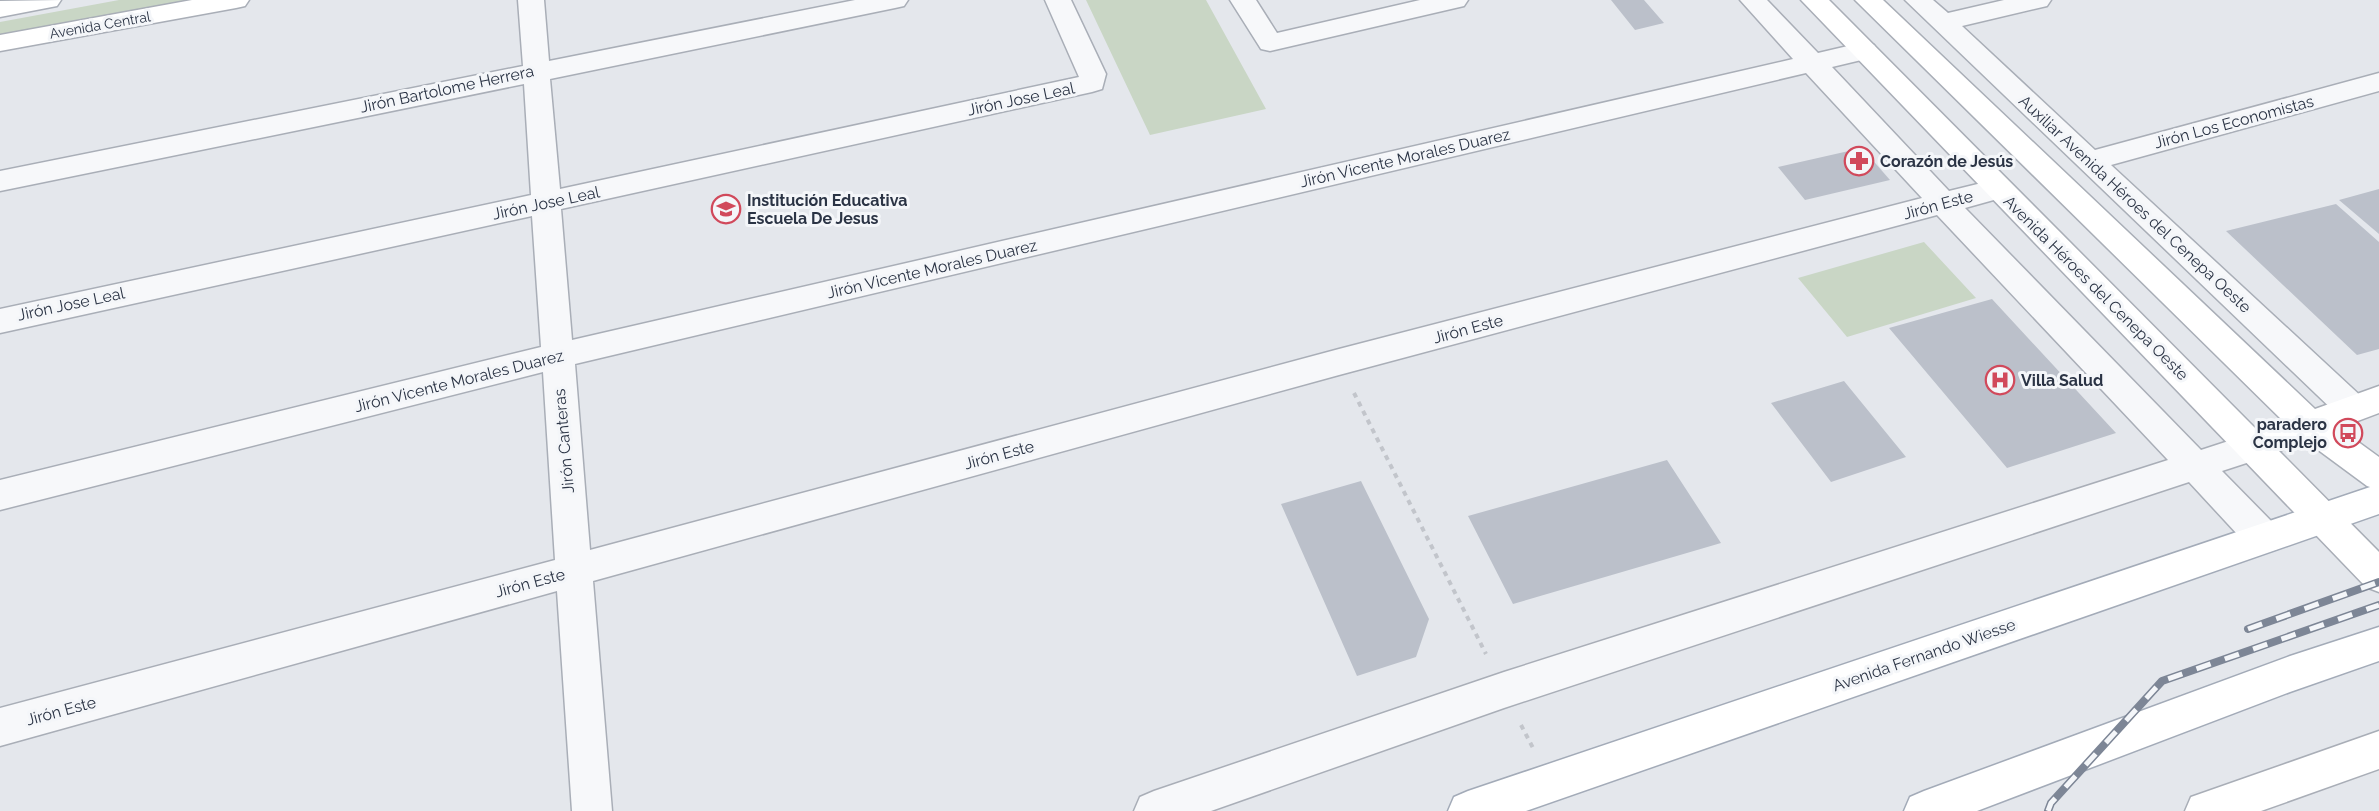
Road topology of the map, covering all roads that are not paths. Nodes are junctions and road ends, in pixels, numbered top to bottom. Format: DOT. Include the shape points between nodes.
graph roads {
  1 [pos="48,0"];
  2 [pos="236,0"];
  3 [pos="531,0"];
  4 [pos="895,0"];
  5 [pos="1058,0"];
  6 [pos="1243,0"];
  7 [pos="1455,0"];
  8 [pos="1753,0"];
  9 [pos="1814,0"];
  10 [pos="1868,0"];
  11 [pos="1918,0"];
  12 [pos="2038,0"];
  13 [pos="0,9"];
  14 [pos="1942,23"];
  15 [pos="0,43"];
  16 [pos="1865,51"];
  17 [pos="1812,62"];
  18 [pos="537,71"];
  19 [pos="2379,82"];
  20 [pos="2089,161"];
  21 [pos="0,181"];
  22 [pos="1998,189"];
  23 [pos="548,203"];
  24 [pos="1943,203"];
  25 [pos="0,321"];
  26 [pos="557,356"];
  27 [pos="2365,404"];
  28 [pos="2309,425"];
  29 [pos="2253,447"];
  30 [pos="2193,465"];
  31 [pos="2379,476"];
  32 [pos="0,495"];
  33 [pos="2379,499"];
  34 [pos="2324,518"];
  35 [pos="2264,538"];
  36 [pos="575,571"];
  37 [pos="2379,576"];
  38 [pos="2379,644"];
  39 [pos="0,727"];
  40 [pos="2379,750"];
  41 [pos="592,811"];
  42 [pos="1154,811"];
  43 [pos="1468,811"];
  44 [pos="1924,811"];
  45 [pos="2205,811"];
  1 -- 13 [label="main road"];
  2 -- 15 [label="main road, Avenida Central"];
  3 -- 18 [label="street, Jirón Canteras"];
  4 -- 18 [label="street, Jirón Bartolome Herrera"];
  5 -- 23 [label="street, Jirón Jose Leal" via="1093,74 1092,83"];
  6 -- 7 [label="street" via="1270,43"];
  8 -- 17 [label="street"];
  9 -- 16 [label="main road, Avenida Héroes del Cenepa Oeste"];
  10 -- 28 [label="main road"];
  11 -- 14 [label="street, Auxiliar Avenida Héroes del Cenepa Oeste"];
  12 -- 14 [label="street"];
  14 -- 20 [label="street, Auxiliar Avenida Héroes del Cenepa Oeste"];
  16 -- 17 [label="street, Jirón Vicente Morales Duarez"];
  16 -- 22 [label="main road, Avenida Héroes del Cenepa Oeste"];
  17 -- 24 [label="street"];
  17 -- 26 [label="street, Jirón Vicente Morales Duarez"];
  18 -- 21 [label="street, Jirón Bartolome Herrera"];
  18 -- 23 [label="street, Jirón Canteras"];
  19 -- 20 [label="street, Jirón Los Economistas"];
  20 -- 27 [label="street, Auxiliar Avenida Héroes del Cenepa Oeste"];
  22 -- 24 [label="street, Jirón Este"];
  22 -- 29 [label="main road, Avenida Héroes del Cenepa Oeste"];
  23 -- 25 [label="street, Jirón Jose Leal"];
  23 -- 26 [label="street, Jirón Canteras"];
  24 -- 30 [label="street"];
  24 -- 36 [label="street, Jirón Este" via="1339,362"];
  26 -- 32 [label="street, Jirón Vicente Morales Duarez"];
  26 -- 36 [label="street, Jirón Canteras"];
  27 -- 28 [label="main road"];
  28 -- 29 [label="main road"];
  28 -- 31 [label="main road"];
  29 -- 30 [label="street"];
  29 -- 34 [label="main road, Avenida Héroes del Cenepa Oeste"];
  30 -- 35 [label="street"];
  30 -- 42 [label="street" via="1504,690"];
  33 -- 34 [label="main road, Avenida Fernando Wiesse"];
  34 -- 35 [label="main road, Avenida Fernando Wiesse"];
  34 -- 37 [label="main road, Avenida Héroes del Cenepa Oeste"];
  35 -- 43 [label="main road, Avenida Fernando Wiesse"];
  36 -- 39 [label="street, Jirón Este"];
  36 -- 41 [label="street, Jirón Canteras"];
  38 -- 44 [label="main road"];
  40 -- 45 [label="main road"];
}
